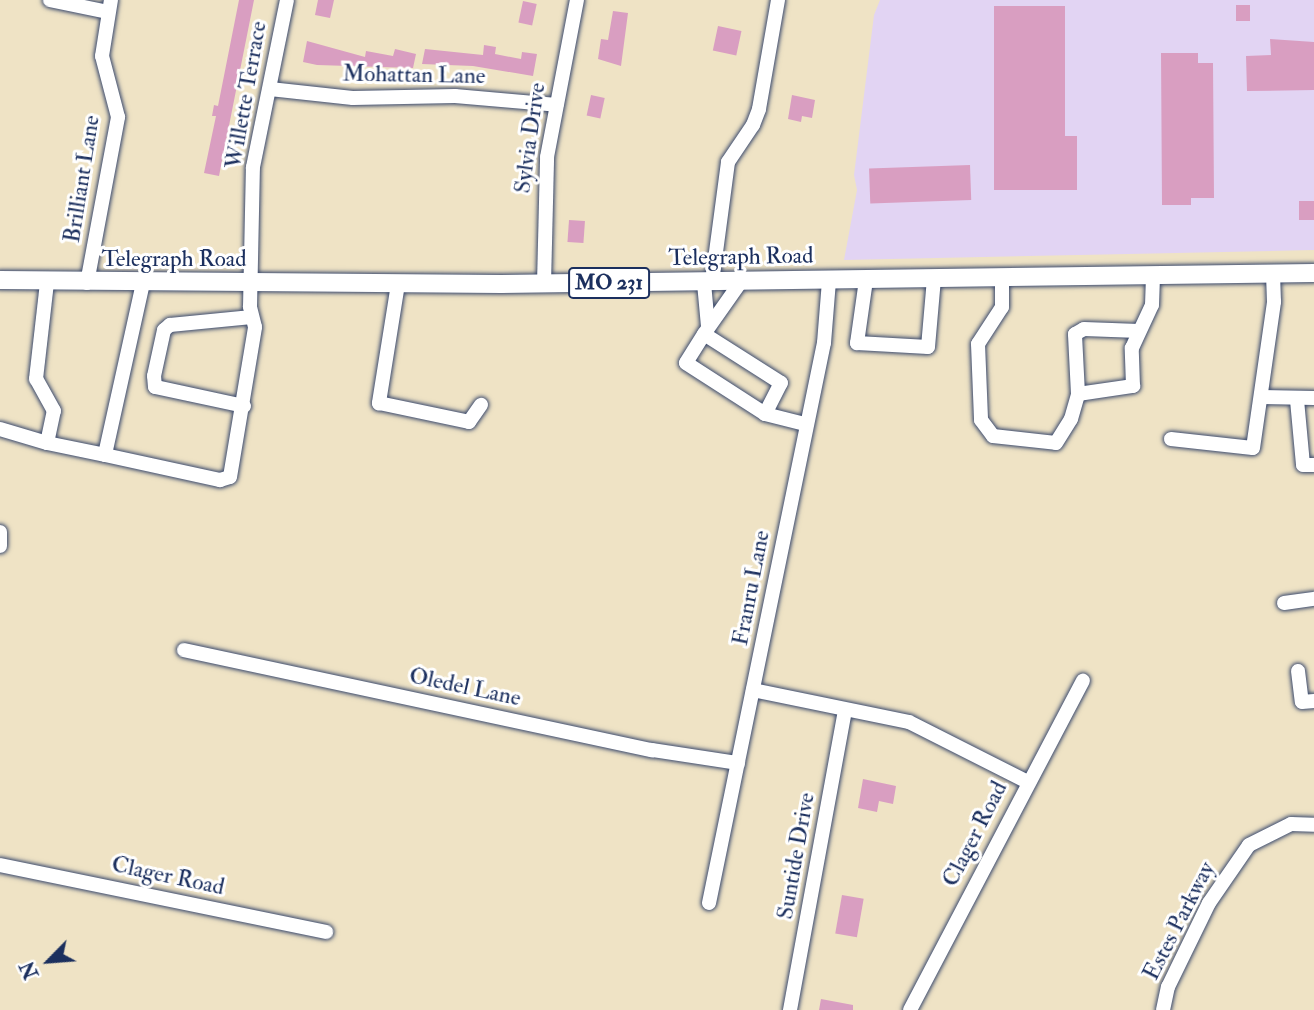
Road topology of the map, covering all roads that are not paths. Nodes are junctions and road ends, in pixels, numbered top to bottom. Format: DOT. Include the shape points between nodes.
graph roads {
  1 [pos="50,0"];
  2 [pos="287,0"];
  3 [pos="577,0"];
  4 [pos="778,0"];
  5 [pos="110,6"];
  6 [pos="270,89"];
  7 [pos="557,105"];
  8 [pos="1314,273"];
  9 [pos="1273,274"];
  10 [pos="1153,276"];
  11 [pos="1002,278"];
  12 [pos="934,279"];
  13 [pos="0,280"];
  14 [pos="866,280"];
  15 [pos="829,281"];
  16 [pos="47,283"];
  17 [pos="87,283"];
  18 [pos="143,283"];
  19 [pos="253,283"];
  20 [pos="708,283"];
  21 [pos="740,283"];
  22 [pos="398,284"];
  23 [pos="544,284"];
  24 [pos="253,317"];
  25 [pos="706,330"];
  26 [pos="1139,331"];
  27 [pos="1077,394"];
  28 [pos="1262,397"];
  29 [pos="1314,398"];
  30 [pos="1297,400"];
  31 [pos="481,405"];
  32 [pos="244,406"];
  33 [pos="765,415"];
  34 [pos="805,424"];
  35 [pos="0,429"];
  36 [pos="1171,439"];
  37 [pos="47,443"];
  38 [pos="105,455"];
  39 [pos="1314,464"];
  40 [pos="0,532"];
  41 [pos="0,546"];
  42 [pos="1314,599"];
  43 [pos="1284,603"];
  44 [pos="184,650"];
  45 [pos="1298,671"];
  46 [pos="1083,681"];
  47 [pos="753,690"];
  48 [pos="1314,701"];
  49 [pos="845,710"];
  50 [pos="738,763"];
  51 [pos="1028,782"];
  52 [pos="1314,825"];
  53 [pos="0,865"];
  54 [pos="709,903"];
  55 [pos="326,932"];
  56 [pos="790,1010"];
  57 [pos="910,1010"];
  58 [pos="1163,1010"];
  1 -- 5 [label="street"];
  2 -- 6 [label="street, Willette Terrace"];
  3 -- 7 [label="street, Sylvia Drive"];
  4 -- 20 [label="street" via="756,117 728,162"];
  5 -- 17 [label="street, Brilliant Lane" via="102,56 118,117"];
  6 -- 7 [label="street, Mohattan Lane" via="353,98 455,96"];
  6 -- 19 [label="street, Willette Terrace" via="253,167"];
  7 -- 23 [label="street, Sylvia Drive" via="543,200"];
  8 -- 9 [label="main road, Telegraph Road / MO 231"];
  9 -- 10 [label="main road, Telegraph Road / MO 231"];
  9 -- 28 [label="street"];
  10 -- 11 [label="main road, Telegraph Road / MO 231"];
  10 -- 26 [label="street" via="1152,306"];
  11 -- 12 [label="main road, Telegraph Road / MO 231"];
  11 -- 27 [label="street" via="1002,307 978,344 981,420 993,436 1056,443 1071,419"];
  12 -- 14 [label="main road, Telegraph Road / MO 231"];
  12 -- 14 [label="street" via="928,347 857,343"];
  13 -- 16 [label="main road, Telegraph Road / MO 231"];
  14 -- 15 [label="main road, Telegraph Road / MO 231"];
  15 -- 21 [label="main road, Telegraph Road / MO 231"];
  15 -- 34 [label="street, Franru Lane" via="824,343"];
  16 -- 17 [label="main road, Telegraph Road / MO 231"];
  16 -- 37 [label="street" via="36,379 54,411"];
  17 -- 18 [label="main road, Telegraph Road / MO 231"];
  18 -- 19 [label="main road, Telegraph Road / MO 231"];
  18 -- 38 [label="street"];
  19 -- 22 [label="main road, Telegraph Road / MO 231"];
  19 -- 24 [label="street, Willette Terrace"];
  20 -- 21 [label="main road, Telegraph Road / MO 231"];
  20 -- 23 [label="main road, Telegraph Road / MO 231"];
  20 -- 25 [label="street"];
  21 -- 25 [label="street"];
  22 -- 23 [label="main road, Telegraph Road / MO 231"];
  22 -- 31 [label="street" via="379,403 469,422"];
  24 -- 32 [label="street, Willette Terrace" via="255,327 241,394"];
  24 -- 32 [label="street" via="170,325 164,330 155,387"];
  25 -- 33 [label="street" via="781,383"];
  25 -- 33 [label="street" via="686,363"];
  26 -- 27 [label="street" via="1132,348 1133,386"];
  26 -- 27 [label="street" via="1084,329 1075,334"];
  28 -- 30 [label="street"];
  28 -- 36 [label="street" via="1253,448"];
  29 -- 30 [label="street"];
  30 -- 39 [label="street" via="1303,466"];
  32 -- 38 [label="street, Willette Terrace" via="230,477 220,480"];
  33 -- 34 [label="street"];
  34 -- 47 [label="street, Franru Lane"];
  35 -- 37 [label="street"];
  37 -- 38 [label="street"];
  40 -- 41 [label="street"];
  42 -- 43 [label="street"];
  44 -- 50 [label="street, Oledel Lane" via="652,750"];
  45 -- 48 [label="street" via="1302,702"];
  46 -- 51 [label="street, Clager Road"];
  47 -- 49 [label="street"];
  47 -- 50 [label="street, Franru Lane"];
  49 -- 51 [label="street" via="909,722"];
  49 -- 56 [label="street, Suntide Drive"];
  50 -- 54 [label="street, Franru Lane"];
  51 -- 57 [label="street, Clager Road"];
  52 -- 58 [label="street, Estes Parkway" via="1291,824 1248,845 1209,903 1168,987"];
  53 -- 55 [label="street, Clager Road"];
}
